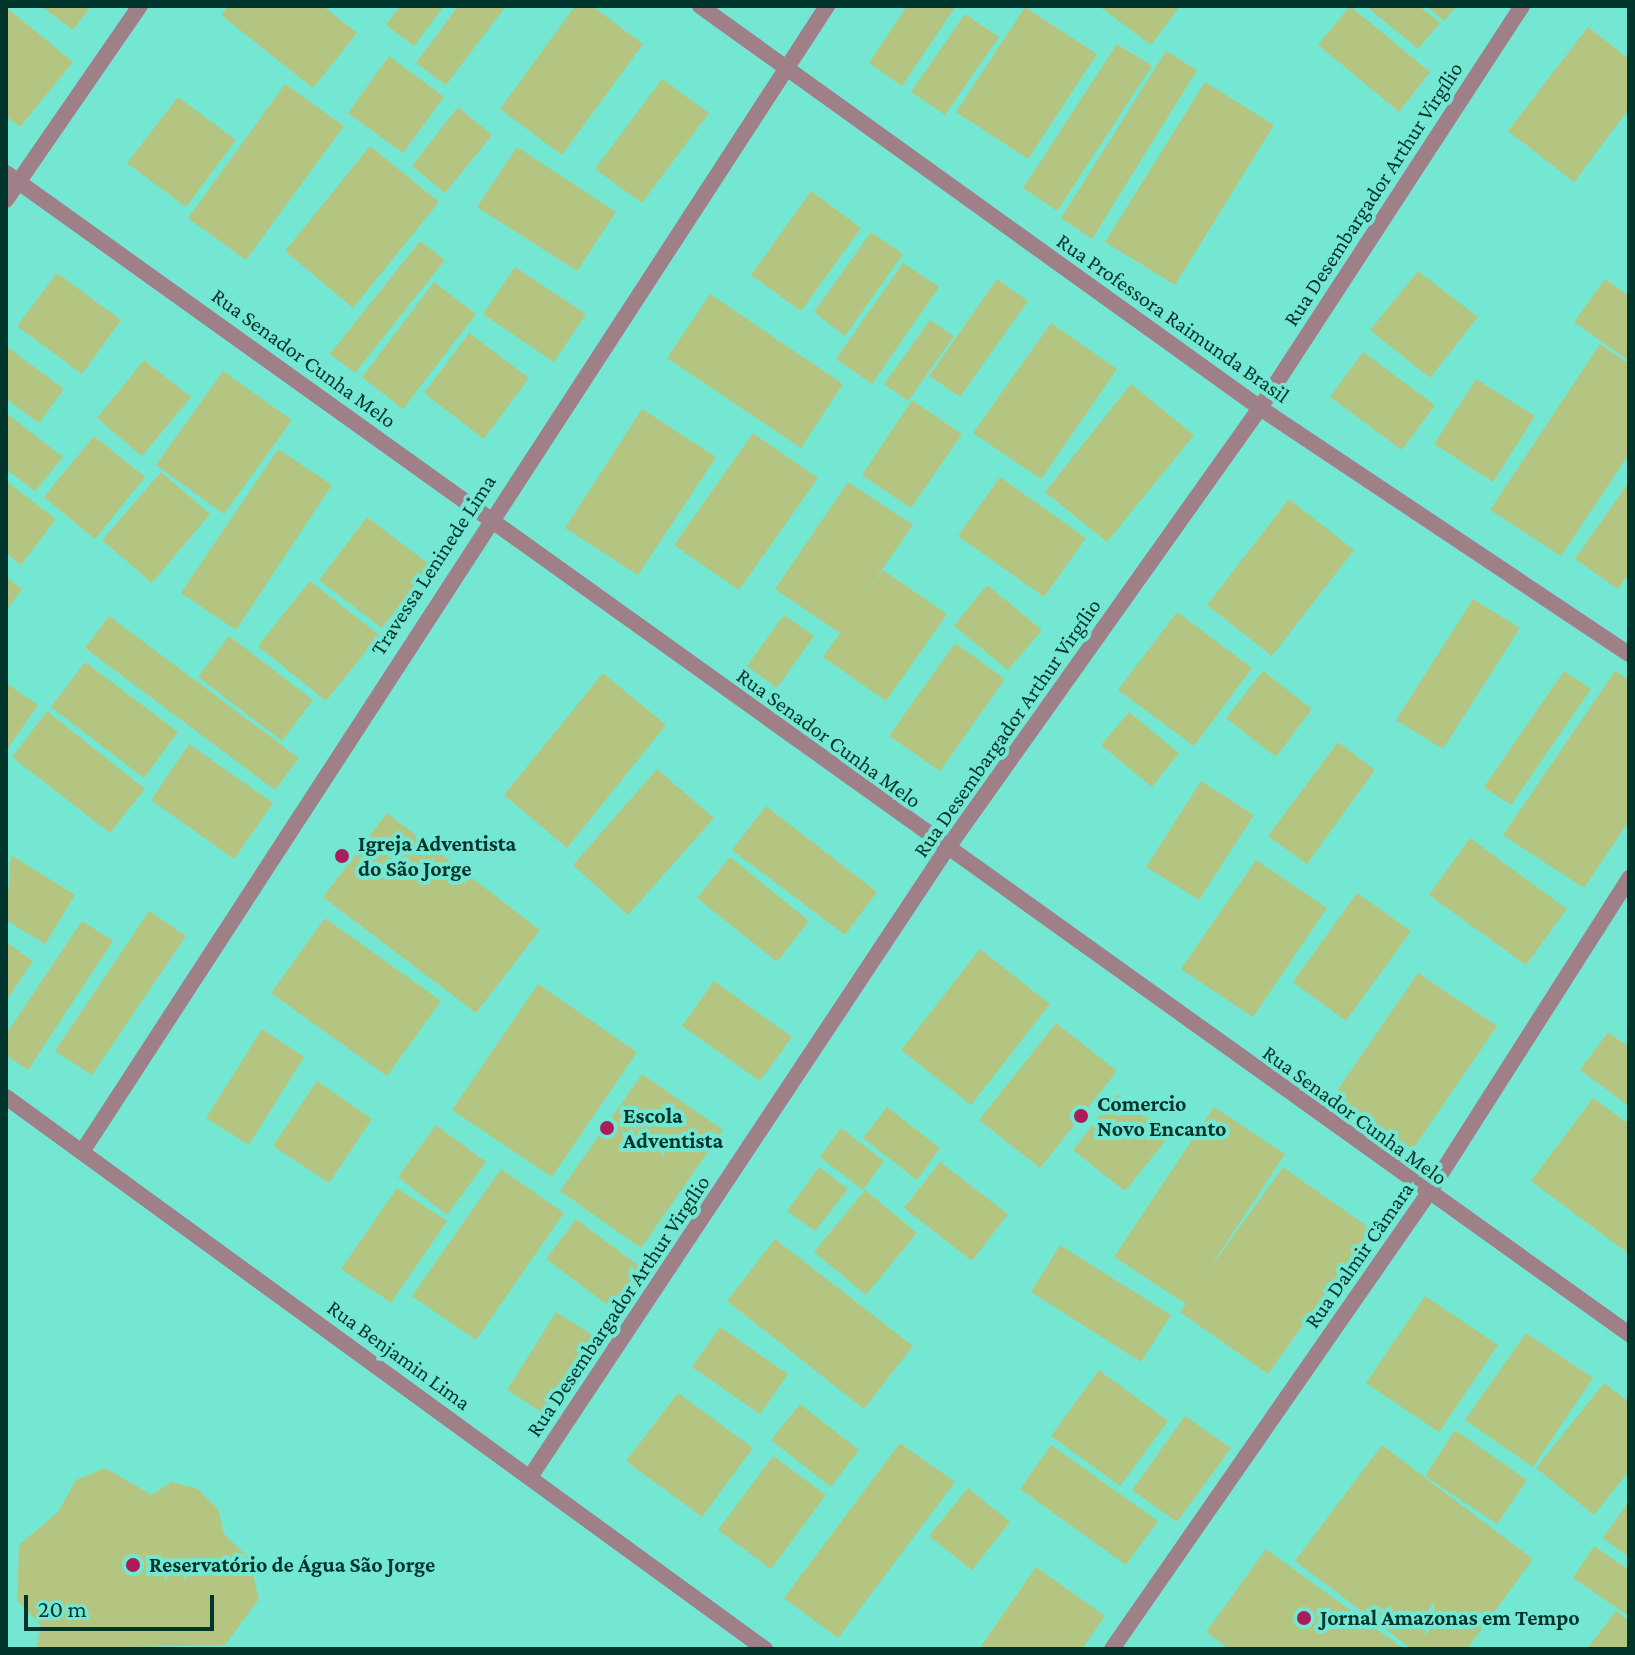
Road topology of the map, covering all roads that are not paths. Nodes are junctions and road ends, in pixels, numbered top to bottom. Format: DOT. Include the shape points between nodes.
graph roads {
  1 [pos="140,6"];
  2 [pos="700,6"];
  3 [pos="827,6"];
  4 [pos="1522,6"];
  5 [pos="786,68"];
  6 [pos="12,177"];
  7 [pos="6,200"];
  8 [pos="1260,408"];
  9 [pos="488,520"];
  10 [pos="1629,654"];
  11 [pos="946,850"];
  12 [pos="1629,878"];
  13 [pos="6,1097"];
  14 [pos="82,1152"];
  15 [pos="1428,1194"];
  16 [pos="1629,1334"];
  17 [pos="530,1477"];
  18 [pos="765,1649"];
  19 [pos="1112,1649"];
  1 -- 6 [label="street"];
  2 -- 5 [label="street, Rua Professora Raimunda Brasil"];
  3 -- 5 [label="street, Travessa Leninede Lima"];
  4 -- 8 [label="street, Rua Desembargador Arthur Virgílio"];
  5 -- 8 [label="street, Rua Professora Raimunda Brasil"];
  5 -- 9 [label="street, Travessa Leninede Lima"];
  6 -- 7 [label="street"];
  6 -- 9 [label="street, Rua Senador Cunha Melo"];
  8 -- 10 [label="street, Rua Professora Raimunda Brasil"];
  8 -- 11 [label="street, Rua Desembargador Arthur Virgílio"];
  9 -- 11 [label="street, Rua Senador Cunha Melo"];
  9 -- 14 [label="street, Travessa Leninede Lima"];
  11 -- 15 [label="street, Rua Senador Cunha Melo"];
  11 -- 17 [label="street, Rua Desembargador Arthur Virgílio"];
  12 -- 15 [label="street, Rua Dalmir Câmara"];
  13 -- 14 [label="street, Rua Benjamin Lima"];
  14 -- 17 [label="street, Rua Benjamin Lima"];
  15 -- 16 [label="street, Rua Senador Cunha Melo"];
  15 -- 19 [label="street, Rua Dalmir Câmara"];
  17 -- 18 [label="street, Rua Benjamin Lima"];
}
